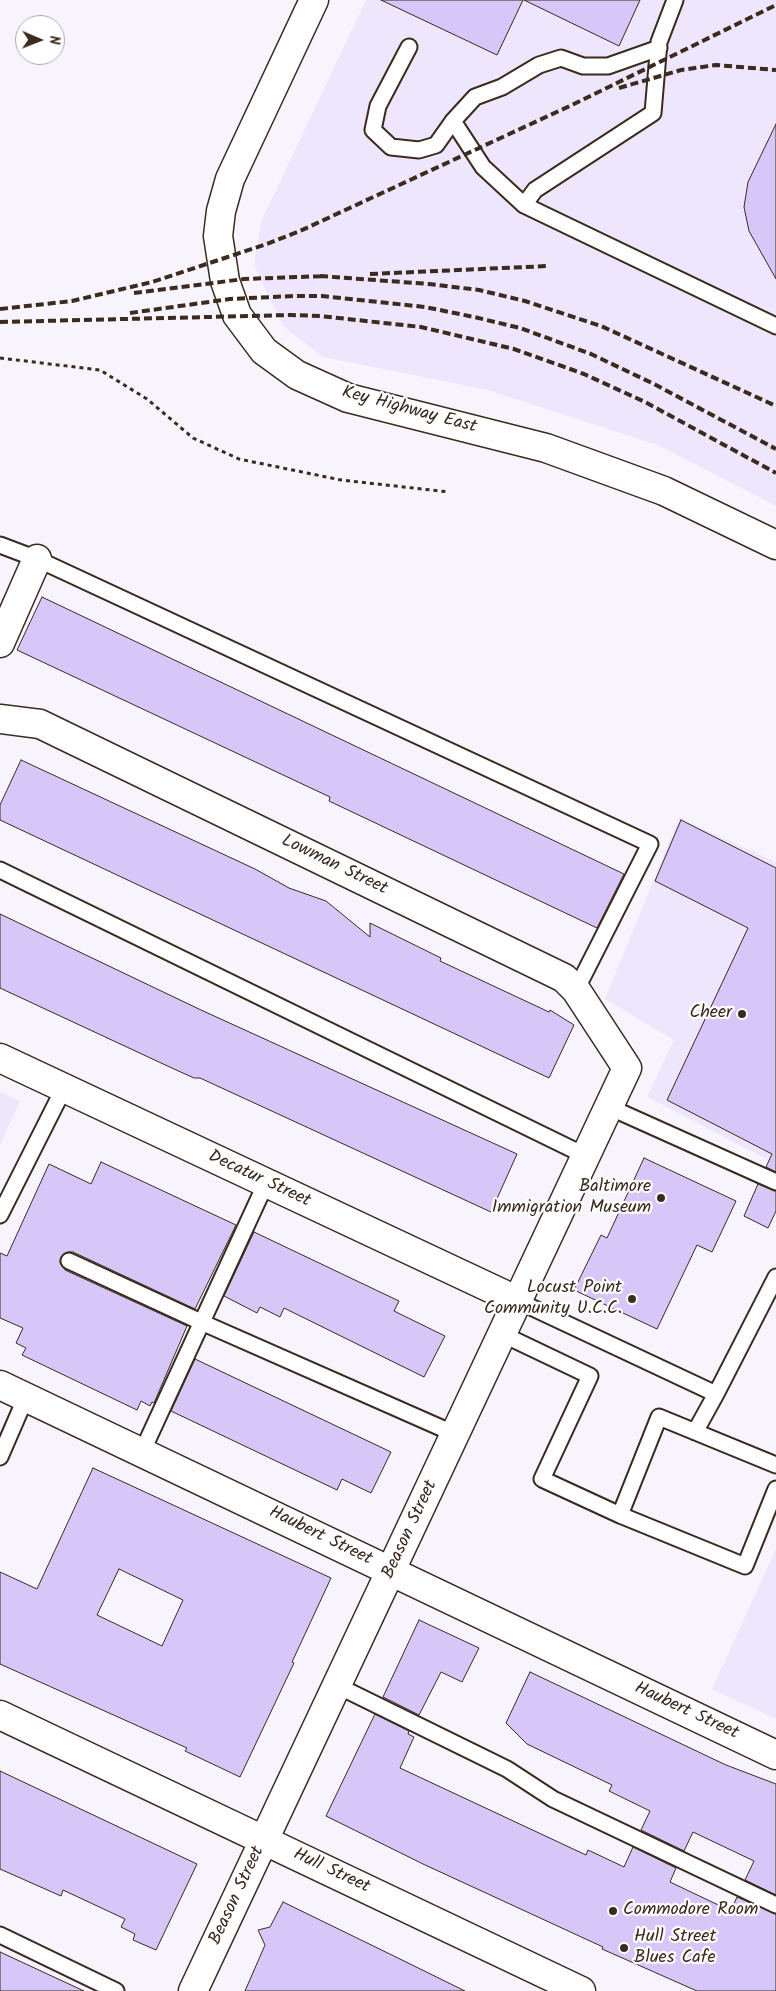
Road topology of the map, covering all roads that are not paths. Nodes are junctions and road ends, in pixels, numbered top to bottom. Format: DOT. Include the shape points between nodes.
graph roads {
  1 [pos="314,0"];
  2 [pos="675,0"];
  3 [pos="409,47"];
  4 [pos="659,48"];
  5 [pos="453,121"];
  6 [pos="524,205"];
  7 [pos="776,326"];
  8 [pos="0,545"];
  9 [pos="776,545"];
  10 [pos="37,559"];
  11 [pos="0,643"];
  12 [pos="0,719"];
  13 [pos="0,870"];
  14 [pos="576,990"];
  15 [pos="0,1058"];
  16 [pos="627,1068"];
  17 [pos="64,1088"];
  18 [pos="609,1107"];
  19 [pos="586,1156"];
  20 [pos="776,1182"];
  21 [pos="266,1183"];
  22 [pos="0,1215"];
  23 [pos="69,1261"];
  24 [pos="776,1277"];
  25 [pos="518,1302"];
  26 [pos="201,1322"];
  27 [pos="502,1334"];
  28 [pos="0,1385"];
  29 [pos="716,1394"];
  30 [pos="26,1397"];
  31 [pos="695,1432"];
  32 [pos="455,1434"];
  33 [pos="142,1452"];
  34 [pos="0,1457"];
  35 [pos="776,1465"];
  36 [pos="776,1490"];
  37 [pos="620,1516"];
  38 [pos="392,1572"];
  39 [pos="338,1686"];
  40 [pos="0,1715"];
  41 [pos="776,1755"];
  42 [pos="265,1840"];
  43 [pos="776,1906"];
  44 [pos="0,1935"];
  45 [pos="565,1988"];
  46 [pos="116,1991"];
  47 [pos="193,1991"];
  1 -- 9 [label="street, Key Highway East" via="230,179 221,210 218,236 225,281 237,316 264,351 297,375 348,398 546,448 664,491"];
  2 -- 4 [label="lane"];
  3 -- 5 [label="lane" via="378,106 374,130 391,147 420,150 436,145"];
  4 -- 5 [label="lane" via="608,66 583,66 561,58 539,65 502,87 475,97"];
  4 -- 6 [label="lane" via="653,113 535,190"];
  5 -- 6 [label="lane" via="483,167"];
  6 -- 7 [label="lane"];
  8 -- 10 [label="lane"];
  10 -- 11 [label="street"];
  10 -- 14 [label="lane" via="650,844"];
  12 -- 14 [label="street, Lowman Street" via="40,724 564,978"];
  13 -- 19 [label="lane"];
  14 -- 16 [label="street, Lowman Street"];
  15 -- 17 [label="street, Decatur Street"];
  16 -- 18 [label="street, Beason Street"];
  17 -- 21 [label="street, Decatur Street"];
  17 -- 22 [label="lane"];
  18 -- 19 [label="street, Beason Street"];
  18 -- 20 [label="lane"];
  19 -- 25 [label="street, Beason Street"];
  21 -- 25 [label="street, Decatur Street"];
  21 -- 26 [label="lane"];
  23 -- 26 [label="lane"];
  24 -- 29 [label="lane"];
  25 -- 27 [label="street, Beason Street"];
  25 -- 29 [label="lane"];
  26 -- 32 [label="lane"];
  26 -- 33 [label="lane"];
  27 -- 32 [label="street, Beason Street"];
  27 -- 37 [label="lane" via="590,1376 542,1479"];
  28 -- 30 [label="street, Haubert Street"];
  29 -- 31 [label="lane"];
  30 -- 33 [label="street, Haubert Street"];
  30 -- 34 [label="lane"];
  31 -- 35 [label="lane"];
  31 -- 37 [label="lane" via="659,1418"];
  32 -- 38 [label="street, Beason Street"];
  33 -- 38 [label="street, Haubert Street"];
  36 -- 37 [label="lane" via="745,1566"];
  38 -- 39 [label="street, Beason Street"];
  38 -- 41 [label="street, Haubert Street"];
  39 -- 42 [label="street, Beason Street"];
  39 -- 43 [label="lane" via="507,1769 553,1799"];
  40 -- 42 [label="street, Hull Street"];
  42 -- 45 [label="street, Hull Street"];
  42 -- 47 [label="street, Beason Street"];
  44 -- 46 [label="lane"];
}
